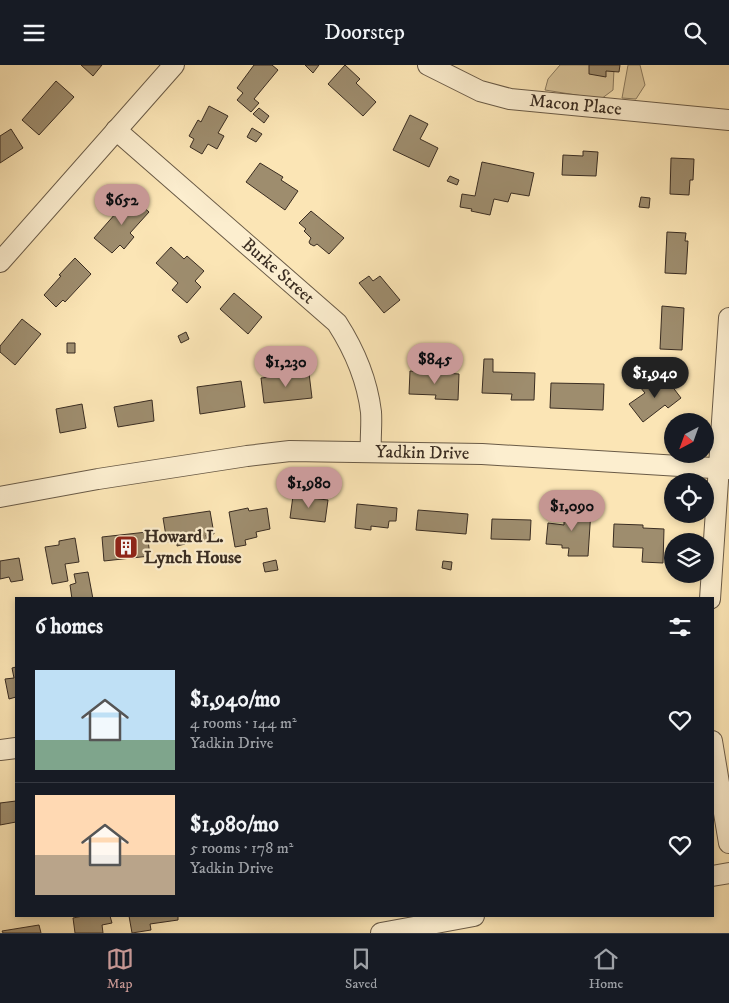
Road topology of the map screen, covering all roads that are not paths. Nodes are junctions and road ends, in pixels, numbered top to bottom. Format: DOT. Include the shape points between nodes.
graph roads {
  1 [pos="174,65"];
  2 [pos="428,65"];
  3 [pos="729,120"];
  4 [pos="116,130"];
  5 [pos="2,254"];
  6 [pos="729,317"];
  7 [pos="371,451"];
  8 [pos="724,468"];
  9 [pos="0,497"];
  10 [pos="710,597"];
  11 [pos="714,747"];
  12 [pos="15,748"];
  13 [pos="0,751"];
  14 [pos="723,772"];
  15 [pos="729,843"];
  16 [pos="729,873"];
  17 [pos="714,876"];
  18 [pos="469,917"];
  19 [pos="381,933"];
  1 -- 4 [label="street"];
  2 -- 3 [label="street, Macon Place" via="480,91 510,99"];
  4 -- 5 [label="street"];
  4 -- 7 [label="street, Burke Street" via="336,323 362,369 371,414"];
  6 -- 8 [label="street"];
  7 -- 8 [label="street, Yadkin Drive"];
  7 -- 9 [label="street, Yadkin Drive" via="290,451 247,456"];
  8 -- 10 [label="street"];
  11 -- 14 [label="street"];
  12 -- 13 [label="street"];
  14 -- 15 [label="street"];
  16 -- 17 [label="street"];
  18 -- 19 [label="street"];
}
